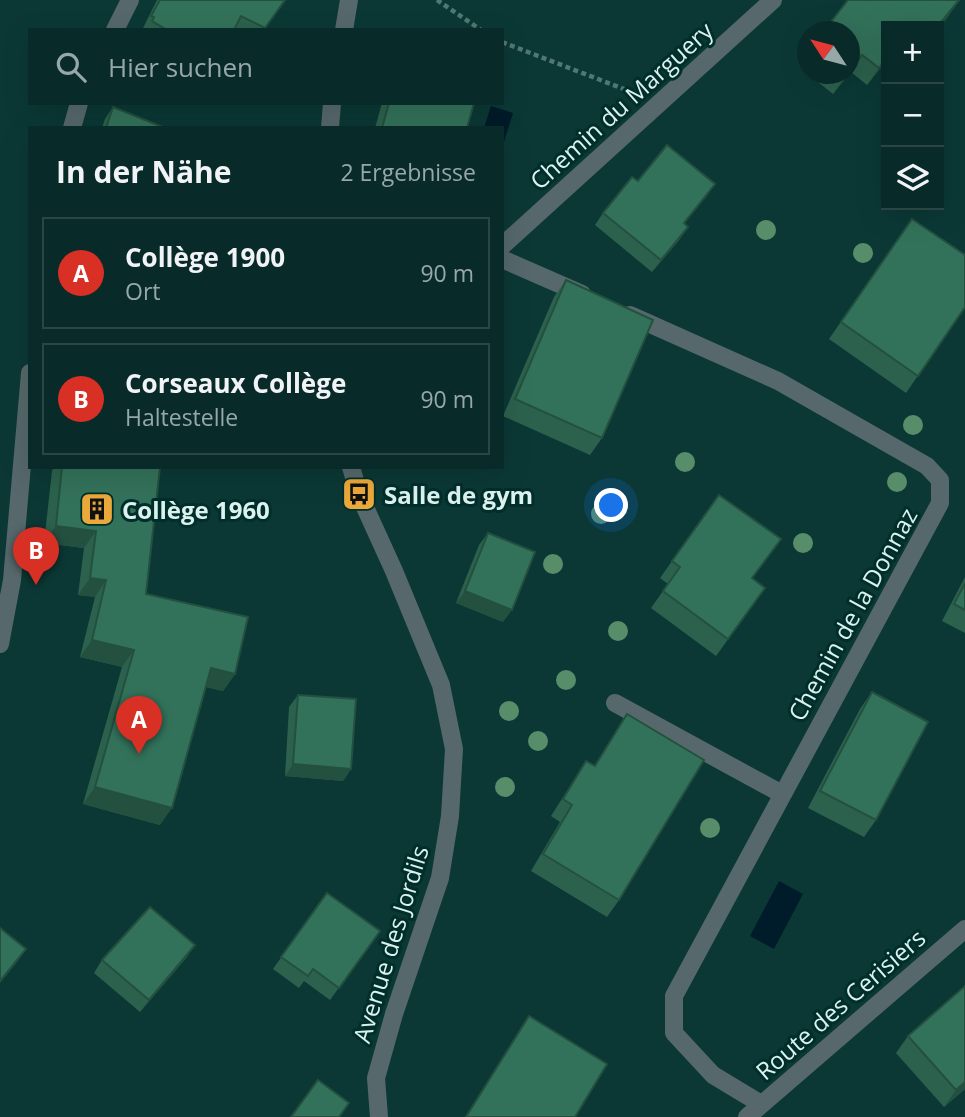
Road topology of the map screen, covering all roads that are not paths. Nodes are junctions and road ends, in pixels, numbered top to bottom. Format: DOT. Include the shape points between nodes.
graph roads {
  1 [pos="130,0"];
  2 [pos="349,0"];
  3 [pos="773,0"];
  4 [pos="116,28"];
  5 [pos="344,28"];
  6 [pos="78,105"];
  7 [pos="332,105"];
  8 [pos="73,126"];
  9 [pos="330,126"];
  10 [pos="504,244"];
  11 [pos="504,259"];
  12 [pos="28,396"];
  13 [pos="352,469"];
  14 [pos="0,644"];
  15 [pos="615,703"];
  16 [pos="782,794"];
  17 [pos="965,929"];
  18 [pos="761,1104"];
  19 [pos="379,1117"];
  20 [pos="747,1117"];
  1 -- 4 [label="street"];
  2 -- 5 [label="street"];
  3 -- 10 [label="street, Chemin du Marguery"];
  6 -- 8 [label="street"];
  7 -- 9 [label="street"];
  11 -- 16 [label="street, Chemin de la Donnaz" via="778,381 927,466 940,480 940,503"];
  12 -- 14 [label="street" via="12,580"];
  13 -- 19 [label="street, Avenue des Jordils" via="441,685 454,749 440,878 376,1078"];
  15 -- 16 [label="street"];
  16 -- 18 [label="street, Chemin de la Donnaz" via="674,996 674,1033 713,1075"];
  17 -- 18 [label="street, Route des Cerisiers"];
  18 -- 20 [label="street, Route des Cerisiers"];
}
